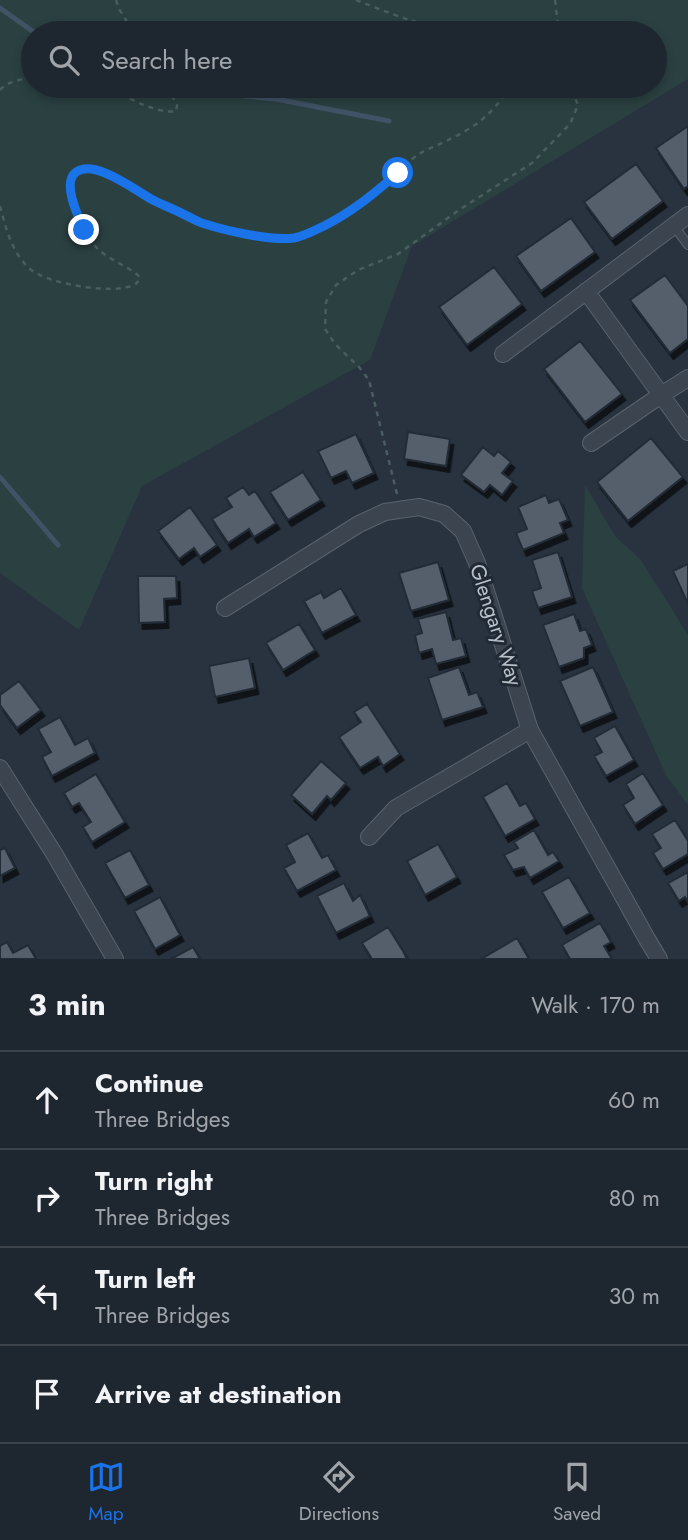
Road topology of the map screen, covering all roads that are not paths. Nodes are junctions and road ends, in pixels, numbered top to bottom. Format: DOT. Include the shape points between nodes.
graph roads {
  1 [pos="688,215"];
  2 [pos="674,226"];
  3 [pos="688,245"];
  4 [pos="586,291"];
  5 [pos="503,354"];
  6 [pos="688,378"];
  7 [pos="661,395"];
  8 [pos="688,432"];
  9 [pos="591,443"];
  10 [pos="225,608"];
  11 [pos="530,730"];
  12 [pos="0,768"];
  13 [pos="369,837"];
  14 [pos="115,959"];
  15 [pos="659,959"];
  1 -- 2 [label="street"];
  2 -- 3 [label="lane"];
  2 -- 4 [label="street"];
  4 -- 5 [label="street"];
  4 -- 7 [label="street"];
  6 -- 7 [label="street"];
  7 -- 8 [label="street"];
  7 -- 9 [label="street"];
  10 -- 11 [label="street, Glengary Way" via="385,512 419,507 444,514 463,531 477,563"];
  11 -- 13 [label="street" via="396,808"];
  11 -- 15 [label="street, Glengary Way"];
  12 -- 14 [label="street"];
}
